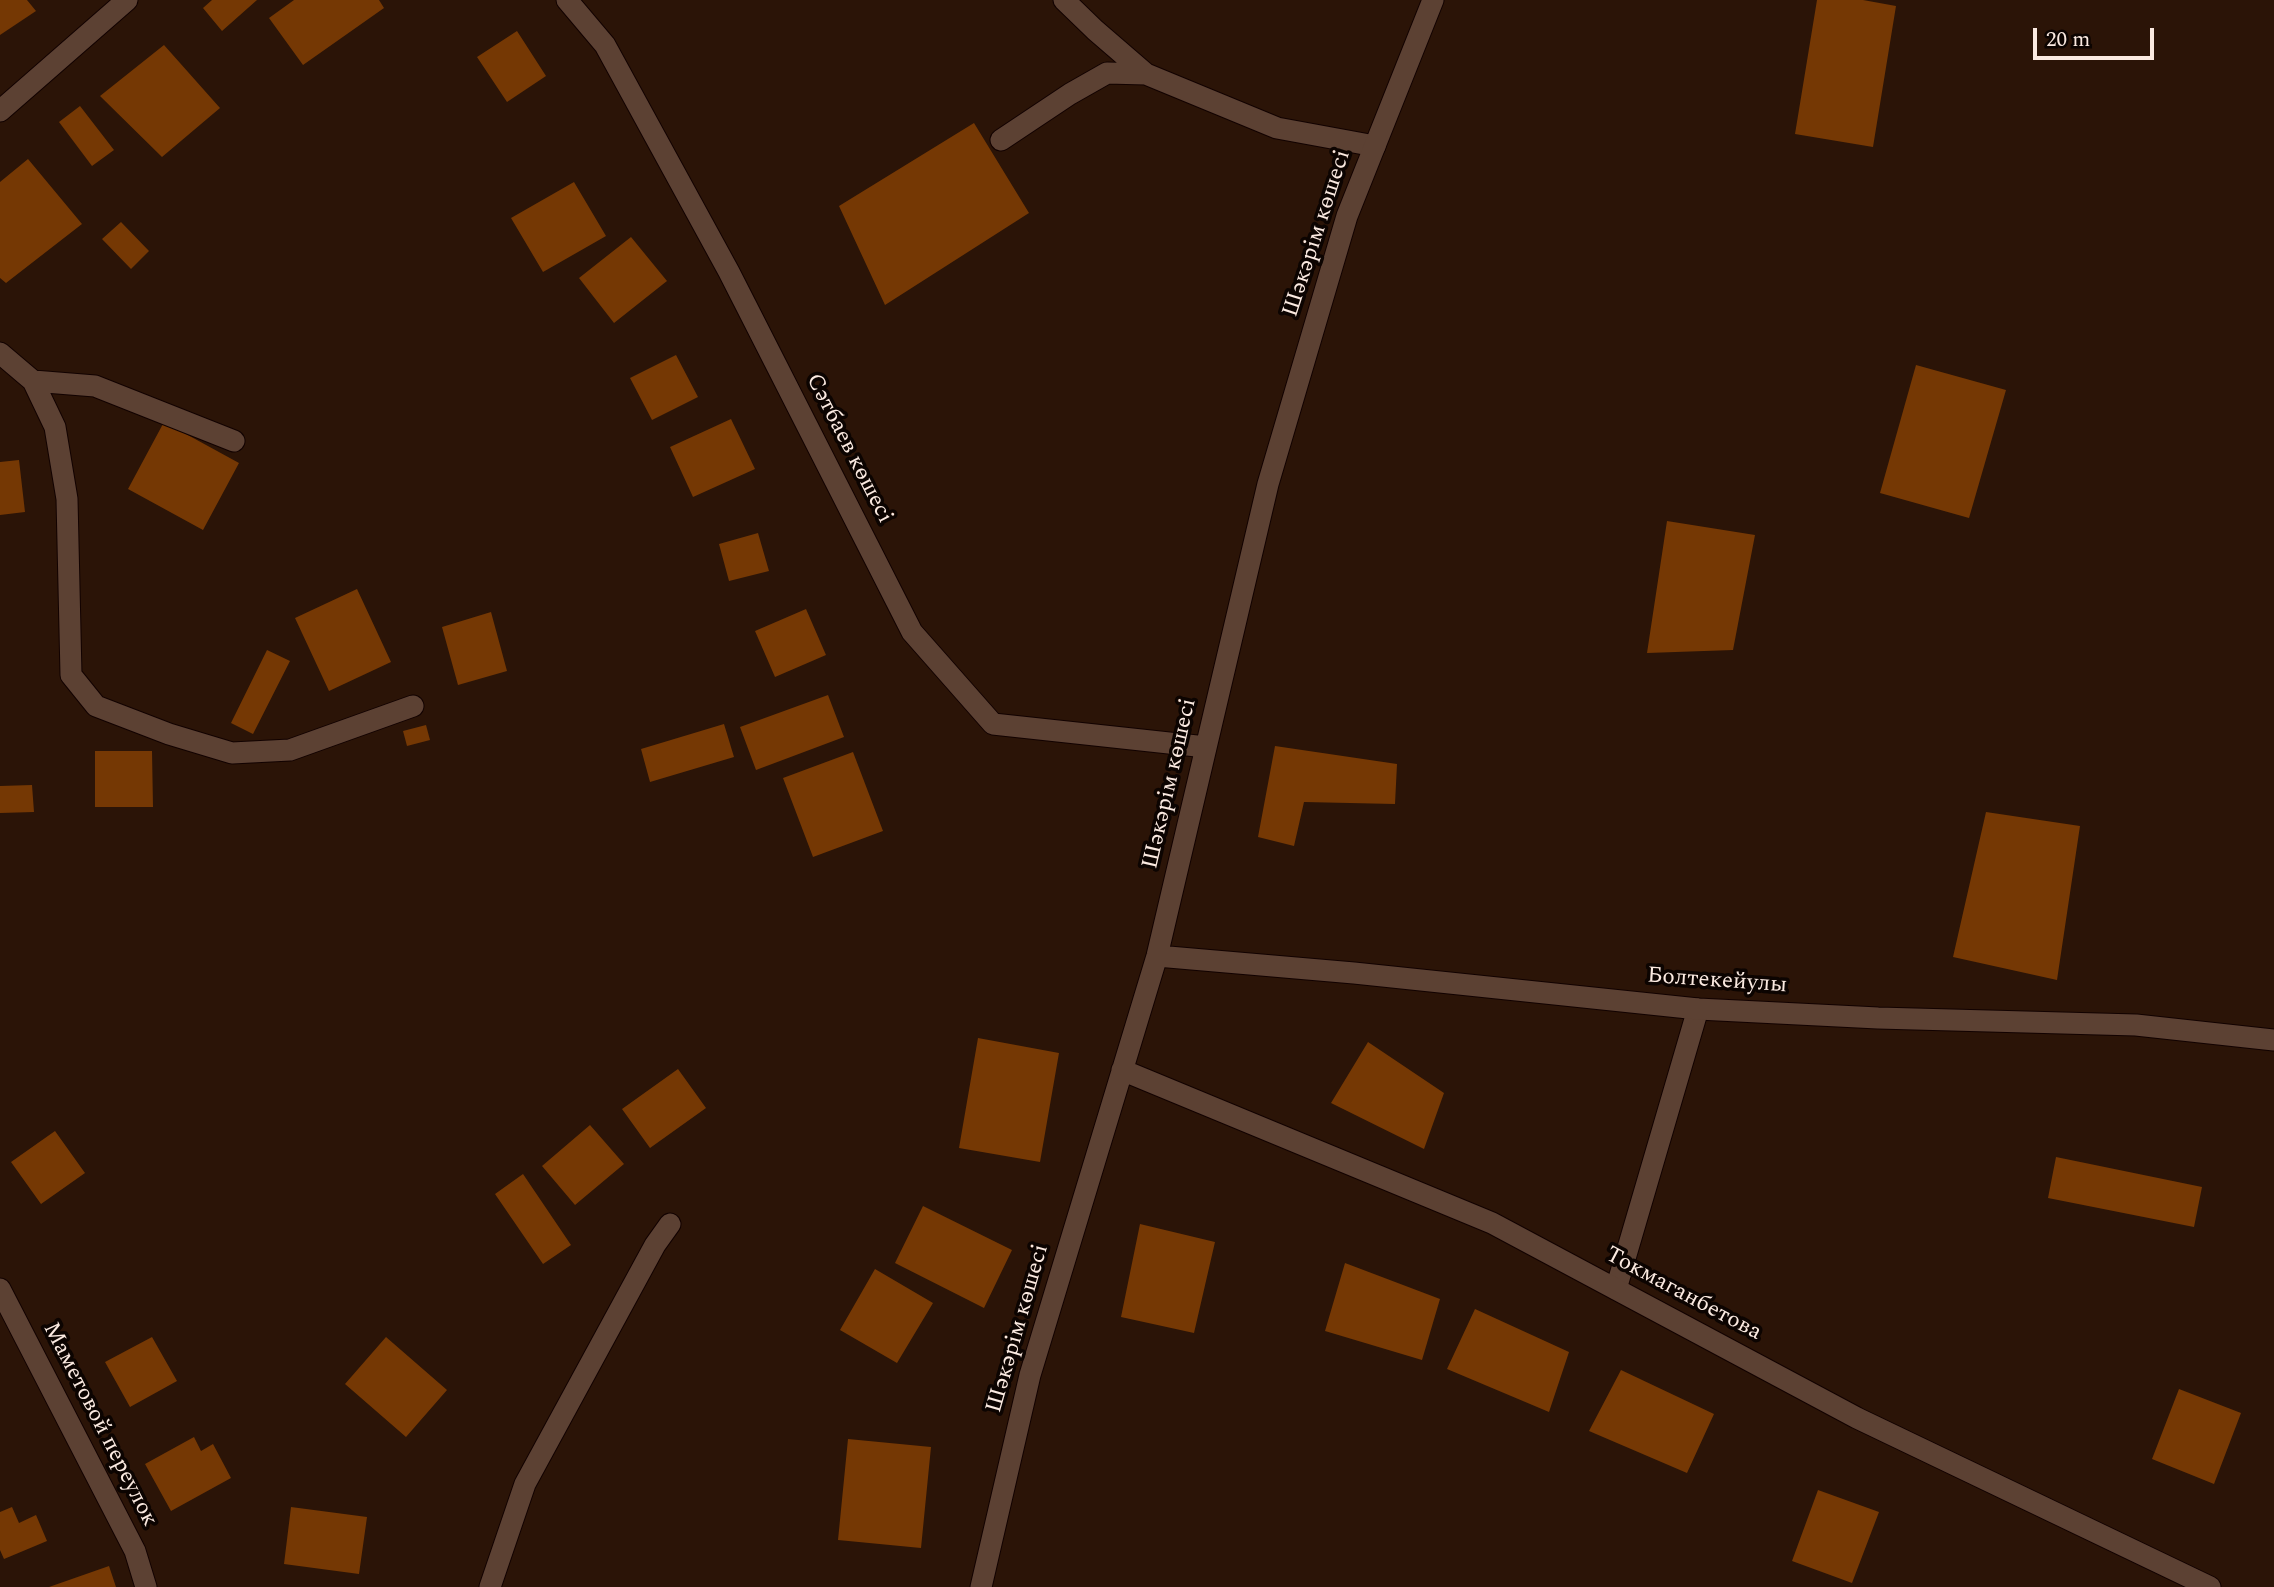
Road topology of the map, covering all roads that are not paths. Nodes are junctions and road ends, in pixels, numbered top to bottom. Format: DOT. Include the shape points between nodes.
graph roads {
  1 [pos="127,0"];
  2 [pos="567,0"];
  3 [pos="1065,0"];
  4 [pos="1433,0"];
  5 [pos="1146,74"];
  6 [pos="0,111"];
  7 [pos="1001,140"];
  8 [pos="1375,146"];
  9 [pos="0,353"];
  10 [pos="33,381"];
  11 [pos="234,441"];
  12 [pos="413,706"];
  13 [pos="1206,747"];
  14 [pos="1157,956"];
  15 [pos="1698,1009"];
  16 [pos="2274,1041"];
  17 [pos="1122,1070"];
  18 [pos="670,1224"];
  19 [pos="0,1289"];
  20 [pos="1616,1289"];
  21 [pos="146,1587"];
  22 [pos="490,1587"];
  23 [pos="981,1587"];
  24 [pos="2210,1587"];
  1 -- 6 [label="street"];
  2 -- 13 [label="street, Сәтбаев көшесі" via="605,45 729,272 912,632 993,724"];
  3 -- 5 [label="street"];
  4 -- 8 [label="street, Шәкәрім көшесі"];
  5 -- 7 [label="street" via="1107,73"];
  5 -- 8 [label="street" via="1277,128"];
  8 -- 13 [label="street, Шәкәрім көшесі" via="1347,216 1268,484"];
  9 -- 10 [label="street"];
  10 -- 11 [label="street" via="95,386"];
  10 -- 12 [label="street" via="55,427 67,499 71,675 96,706 232,753 289,750"];
  13 -- 14 [label="street, Шәкәрім көшесі"];
  14 -- 15 [label="street, Болтекейулы"];
  14 -- 17 [label="street, Шәкәрім көшесі"];
  15 -- 16 [label="street, Болтекейулы" via="2136,1025"];
  15 -- 20 [label="street"];
  17 -- 20 [label="street, Токмаганбетова" via="1492,1223"];
  17 -- 23 [label="street, Шәкәрім көшесі" via="1030,1375"];
  18 -- 22 [label="street" via="525,1484"];
  19 -- 21 [label="street, Маметовой переулок" via="135,1551"];
  20 -- 24 [label="street, Токмаганбетова" via="1857,1418"];
}
